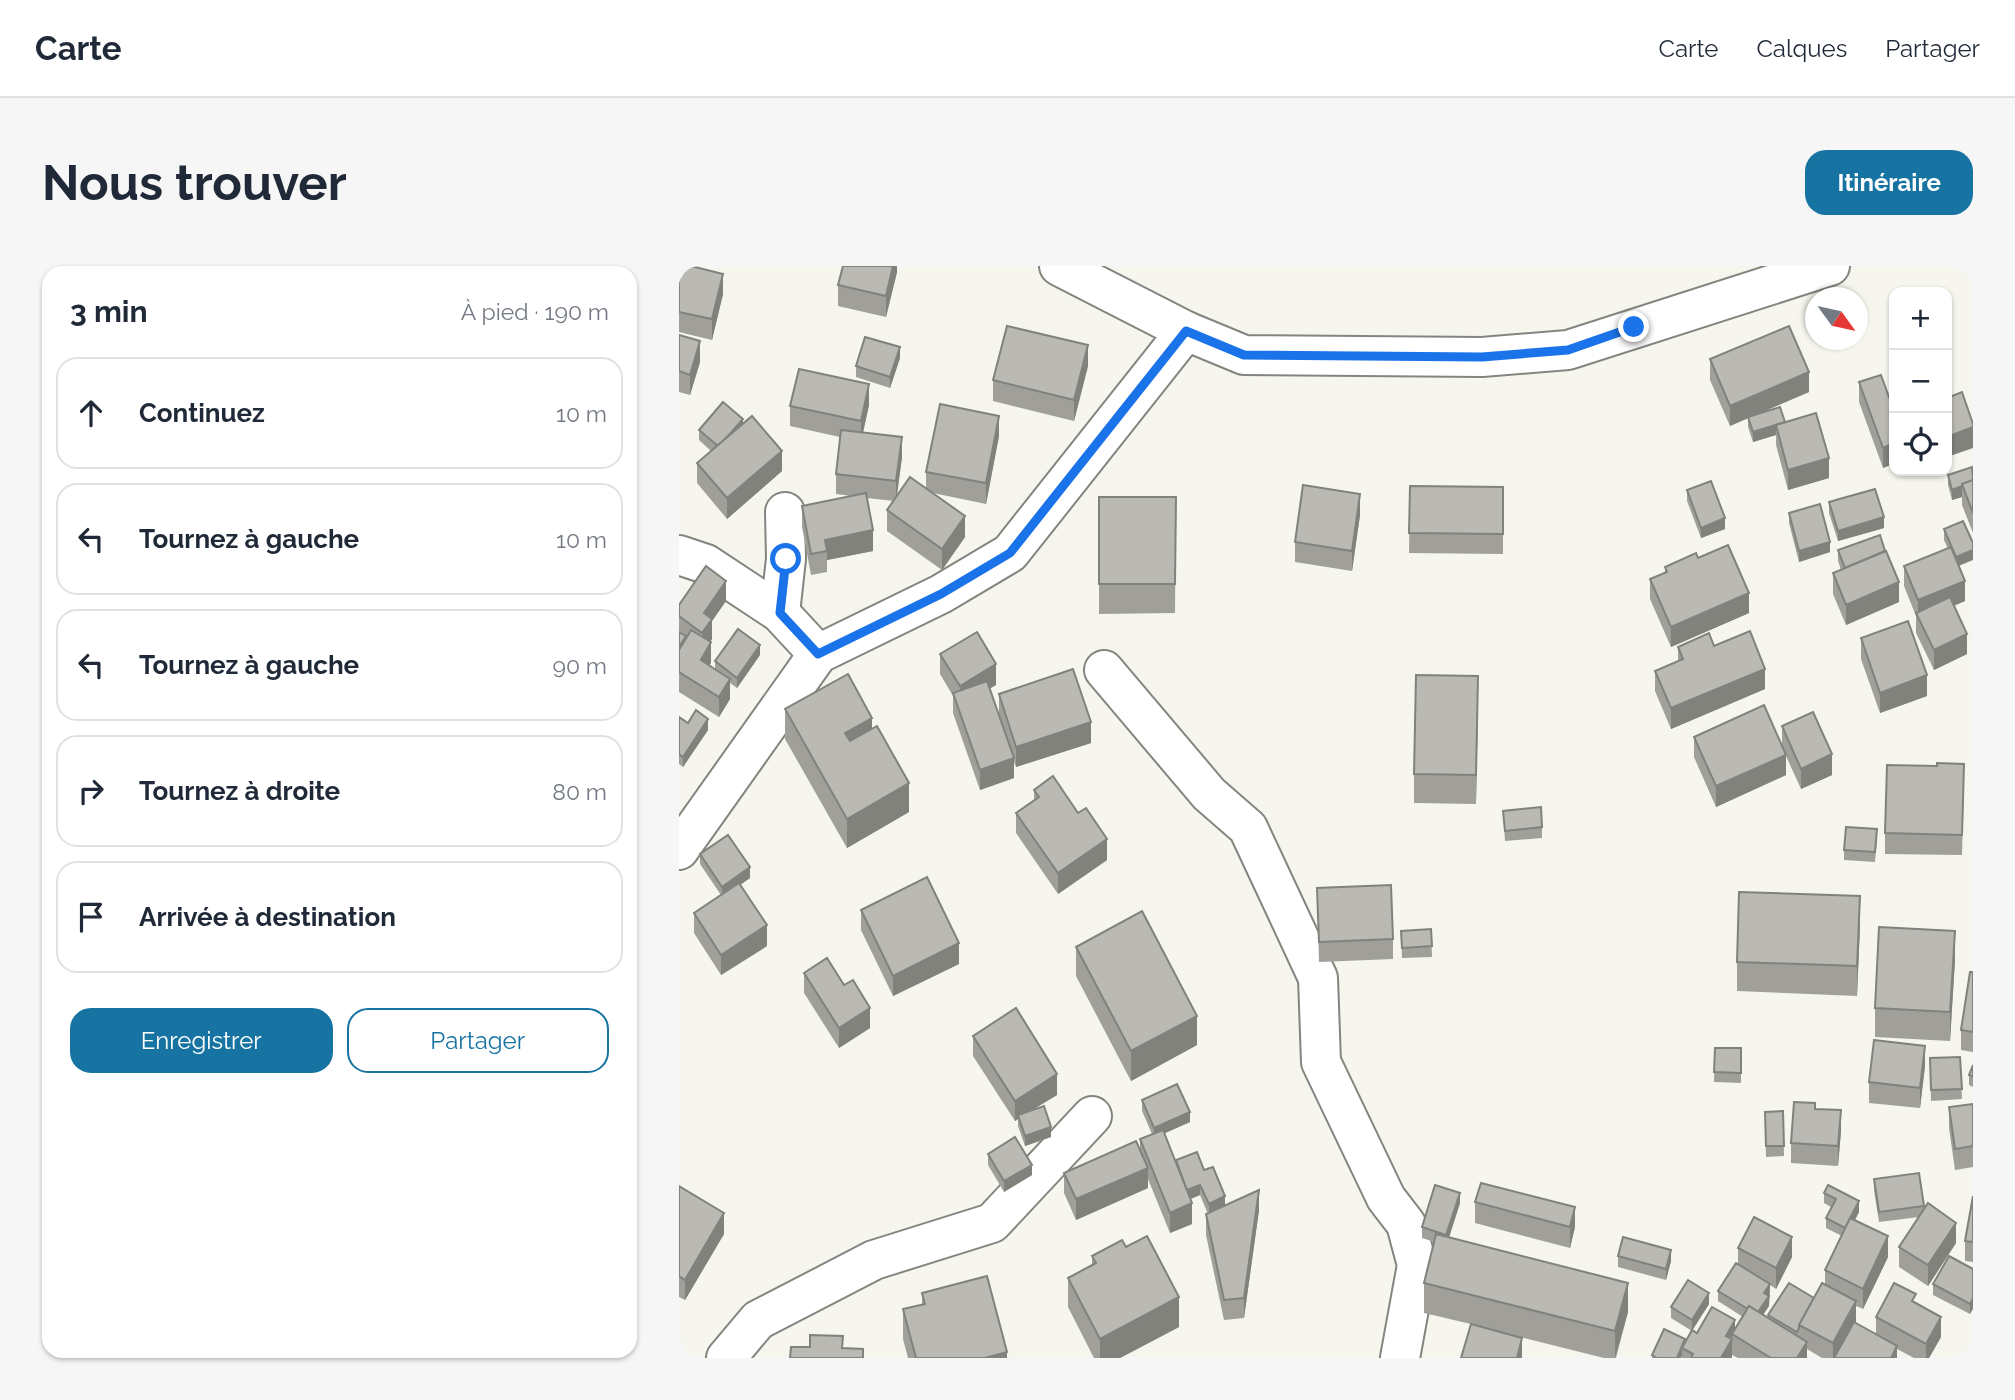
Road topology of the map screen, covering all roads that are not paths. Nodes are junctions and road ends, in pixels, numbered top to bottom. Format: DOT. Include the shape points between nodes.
graph roads {
  1 [pos="1059,266"];
  2 [pos="1829,266"];
  3 [pos="1186,331"];
  4 [pos="785,512"];
  5 [pos="679,555"];
  6 [pos="780,613"];
  7 [pos="818,654"];
  8 [pos="1104,670"];
  9 [pos="679,850"];
  10 [pos="1093,1116"];
  11 [pos="726,1358"];
  12 [pos="1400,1358"];
  1 -- 3 [label="street"];
  2 -- 3 [label="street" via="1568,350 1482,357 1244,355"];
  3 -- 7 [label="street" via="1010,553 941,594"];
  4 -- 6 [label="street"];
  5 -- 6 [label="street" via="706,564"];
  6 -- 7 [label="street"];
  7 -- 9 [label="street"];
  8 -- 12 [label="street" via="1209,794 1248,828 1318,978 1321,1062 1386,1198 1406,1224 1417,1265"];
  10 -- 11 [label="street" via="992,1223 862,1266 758,1320"];
}
